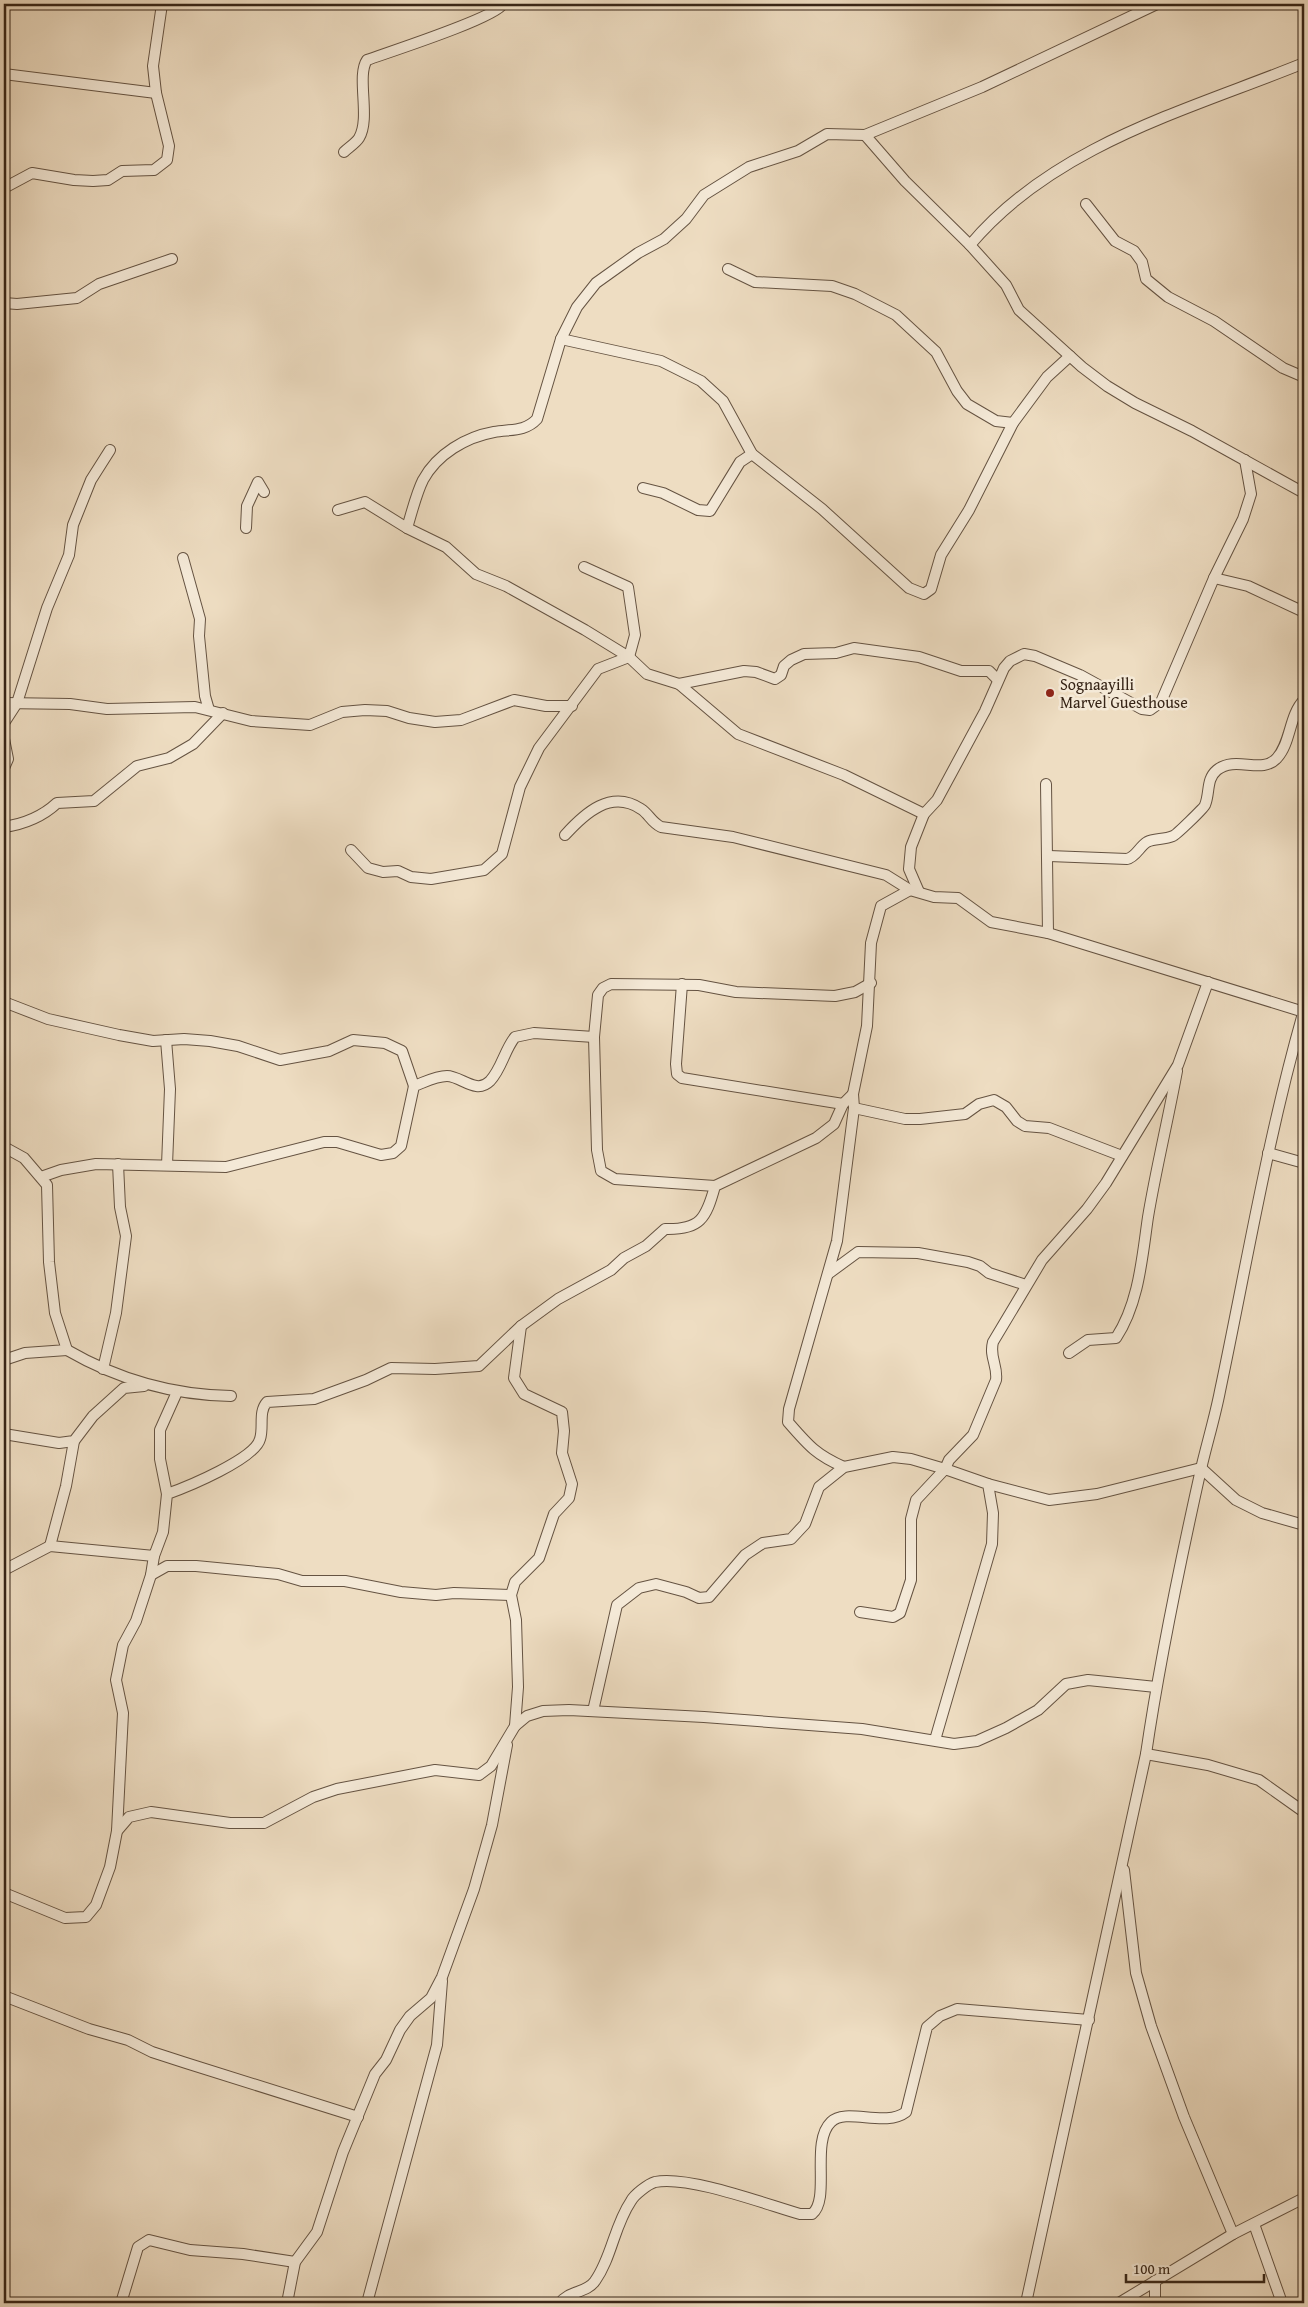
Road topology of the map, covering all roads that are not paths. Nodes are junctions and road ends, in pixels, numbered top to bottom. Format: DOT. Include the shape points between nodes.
graph roads {
  1 [pos="162,4"];
  2 [pos="502,4"];
  3 [pos="1157,4"];
  4 [pos="1304,63"];
  5 [pos="4,74"];
  6 [pos="156,93"];
  7 [pos="865,134"];
  8 [pos="344,152"];
  9 [pos="4,188"];
  10 [pos="1086,204"];
  11 [pos="970,245"];
  12 [pos="172,259"];
  13 [pos="728,269"];
  14 [pos="4,303"];
  15 [pos="561,339"];
  16 [pos="1070,356"];
  17 [pos="1304,377"];
  18 [pos="1014,423"];
  19 [pos="110,450"];
  20 [pos="752,454"];
  21 [pos="1246,460"];
  22 [pos="643,488"];
  23 [pos="264,492"];
  24 [pos="1304,493"];
  25 [pos="338,510"];
  26 [pos="246,528"];
  27 [pos="408,528"];
  28 [pos="183,558"];
  29 [pos="584,567"];
  30 [pos="1214,578"];
  31 [pos="1304,612"];
  32 [pos="630,658"];
  33 [pos="998,680"];
  34 [pos="679,684"];
  35 [pos="1304,700"];
  36 [pos="4,703"];
  37 [pos="17,703"];
  38 [pos="572,706"];
  39 [pos="209,710"];
  40 [pos="223,713"];
  41 [pos="4,723"];
  42 [pos="4,738"];
  43 [pos="4,768"];
  44 [pos="1046,784"];
  45 [pos="924,814"];
  46 [pos="4,827"];
  47 [pos="565,835"];
  48 [pos="352,850"];
  49 [pos="1049,856"];
  50 [pos="914,891"];
  51 [pos="1048,933"];
  52 [pos="1208,982"];
  53 [pos="871,983"];
  54 [pos="682,984"];
  55 [pos="4,1002"];
  56 [pos="1304,1011"];
  57 [pos="594,1037"];
  58 [pos="166,1040"];
  59 [pos="1178,1066"];
  60 [pos="414,1086"];
  61 [pos="853,1094"];
  62 [pos="843,1104"];
  63 [pos="854,1108"];
  64 [pos="4,1147"];
  65 [pos="1268,1153"];
  66 [pos="1122,1156"];
  67 [pos="1304,1163"];
  68 [pos="118,1164"];
  69 [pos="167,1165"];
  70 [pos="41,1177"];
  71 [pos="715,1186"];
  72 [pos="827,1274"];
  73 [pos="1026,1285"];
  74 [pos="520,1326"];
  75 [pos="66,1350"];
  76 [pos="1069,1354"];
  77 [pos="4,1360"];
  78 [pos="103,1369"];
  79 [pos="150,1386"];
  80 [pos="177,1392"];
  81 [pos="231,1396"];
  82 [pos="4,1434"];
  83 [pos="74,1441"];
  84 [pos="844,1467"];
  85 [pos="1201,1468"];
  86 [pos="945,1469"];
  87 [pos="988,1484"];
  88 [pos="167,1494"];
  89 [pos="1304,1525"];
  90 [pos="50,1546"];
  91 [pos="154,1556"];
  92 [pos="4,1570"];
  93 [pos="151,1575"];
  94 [pos="511,1595"];
  95 [pos="860,1612"];
  96 [pos="1156,1687"];
  97 [pos="593,1712"];
  98 [pos="515,1726"];
  99 [pos="508,1740"];
  100 [pos="935,1740"];
  101 [pos="1146,1754"];
  102 [pos="1304,1812"];
  103 [pos="117,1831"];
  104 [pos="1123,1859"];
  105 [pos="4,1894"];
  106 [pos="442,1977"];
  107 [pos="4,1996"];
  108 [pos="1089,2020"];
  109 [pos="358,2117"];
  110 [pos="1304,2198"];
  111 [pos="1254,2224"];
  112 [pos="1233,2234"];
  113 [pos="295,2262"];
  114 [pos="1155,2282"];
  115 [pos="121,2303"];
  116 [pos="287,2303"];
  117 [pos="367,2303"];
  118 [pos="560,2303"];
  119 [pos="1026,2303"];
  120 [pos="1119,2303"];
  121 [pos="1155,2303"];
  122 [pos="1282,2303"];
  1 -- 6 [label="street" via="153,66"];
  2 -- 8 [label="street" via="478,19 367,60 362,66 364,112 359,138"];
  3 -- 7 [label="street" via="982,88"];
  4 -- 11 [label="street" via="1171,113 1095,149 1027,192 987,225"];
  5 -- 6 [label="street"];
  6 -- 9 [label="street" via="169,146 167,160 154,170 122,170 108,180 93,181 32,173"];
  7 -- 11 [label="street" via="905,181"];
  7 -- 15 [label="street" via="827,134 798,151 749,168 704,195 686,219 664,239 596,283 578,307"];
  10 -- 17 [label="street" via="1115,241 1134,251 1142,262 1146,279 1168,297 1214,321 1284,368"];
  11 -- 16 [label="street" via="1006,285 1019,310"];
  12 -- 14 [label="street" via="99,284 77,298"];
  13 -- 18 [label="street" via="755,282 832,286 896,315 936,352 967,404 996,421"];
  15 -- 20 [label="street" via="661,361 701,381 723,402"];
  15 -- 27 [label="street" via="537,419 531,425 516,430 471,438 438,459 423,480"];
  16 -- 18 [label="street" via="1043,382"];
  16 -- 21 [label="street" via="1107,386"];
  18 -- 20 [label="street" via="969,510 941,555 931,589 924,594 909,588 822,508"];
  19 -- 37 [label="street" via="90,480 73,525 69,555 47,608"];
  20 -- 22 [label="street" via="740,462 710,511 698,510 664,493"];
  21 -- 24 [label="street"];
  21 -- 30 [label="street" via="1251,494"];
  23 -- 26 [label="street" via="258,482 247,506"];
  25 -- 27 [label="street" via="365,502"];
  27 -- 32 [label="street" via="446,546 476,574 506,586"];
  28 -- 39 [label="street" via="200,619 199,636"];
  29 -- 32 [label="street" via="628,587 635,635"];
  30 -- 31 [label="street" via="1248,586"];
  30 -- 33 [label="street" via="1161,702 1155,708 1142,709 1080,675 1024,654 1010,661"];
  32 -- 34 [label="street" via="647,674"];
  32 -- 38 [label="street" via="598,669"];
  33 -- 34 [label="street" via="989,671 961,671 919,657 854,648 836,653 804,654 784,666 781,675 775,679 744,671"];
  33 -- 45 [label="street" via="937,800"];
  34 -- 45 [label="street" via="738,734 844,775"];
  35 -- 49 [label="street" via="1276,760 1266,765 1228,763 1217,770 1210,777 1205,806 1175,836 1149,841 1127,859"];
  36 -- 37 [label="street"];
  37 -- 39 [label="street" via="70,704 107,709 186,707"];
  37 -- 41 [label="street"];
  38 -- 40 [label="street" via="546,706 514,700 460,720 436,722 387,711 365,710 342,712 310,725 251,721"];
  38 -- 48 [label="street" via="538,748 520,786 502,854 484,870 431,879 411,877 398,871 368,868"];
  39 -- 40 [label="street"];
  40 -- 46 [label="street" via="193,744 169,758 137,766 94,801 57,803 49,811 21,825"];
  42 -- 43 [label="street" via="8,759"];
  44 -- 49 [label="street"];
  45 -- 50 [label="street" via="912,847 909,869"];
  47 -- 50 [label="street" via="584,814 614,801 630,802 660,827 733,837 886,875"];
  49 -- 51 [label="street"];
  50 -- 51 [label="street" via="934,897 958,898 991,922"];
  50 -- 53 [label="street" via="881,906 871,943"];
  51 -- 52 [label="street"];
  52 -- 56 [label="street"];
  52 -- 59 [label="street"];
  53 -- 54 [label="street" via="855,992 836,996 736,992"];
  53 -- 61 [label="street" via="867,1026"];
  54 -- 57 [label="street" via="611,984 603,988 596,1002"];
  54 -- 62 [label="street" via="676,1064 677,1074 682,1078"];
  55 -- 58 [label="street" via="48,1019 119,1035"];
  56 -- 65 [label="street"];
  57 -- 60 [label="street" via="534,1033 515,1037 498,1071 488,1083 472,1086 449,1076 432,1078"];
  57 -- 71 [label="street" via="597,1150 601,1171 615,1179"];
  58 -- 60 [label="street" via="210,1041 238,1046 280,1060 328,1051 353,1040 385,1043 402,1051"];
  58 -- 69 [label="street" via="170,1089"];
  59 -- 66 [label="street"];
  59 -- 76 [label="street" via="1141,1267 1127,1322 1116,1338 1088,1340"];
  60 -- 69 [label="street" via="401,1146 393,1153 381,1155 337,1142 324,1142 234,1166"];
  61 -- 62 [label="street"];
  61 -- 63 [label="street"];
  62 -- 71 [label="street" via="834,1124 816,1138"];
  63 -- 66 [label="street" via="920,1119 965,1114 979,1104 994,1100 1025,1126 1049,1128"];
  63 -- 72 [label="street" via="837,1241"];
  64 -- 70 [label="street" via="24,1158"];
  65 -- 67 [label="street"];
  65 -- 85 [label="street" via="1220,1393"];
  66 -- 73 [label="street" via="1088,1209 1042,1260"];
  68 -- 69 [label="street"];
  68 -- 70 [label="street" via="76,1167"];
  68 -- 78 [label="street" via="120,1207 126,1236 116,1314"];
  70 -- 75 [label="street" via="47,1185 49,1262 55,1314"];
  71 -- 74 [label="street" via="711,1201 697,1224 684,1230 665,1230 611,1270 558,1299"];
  72 -- 73 [label="street" via="858,1252 918,1253 968,1262"];
  72 -- 84 [label="street" via="788,1422 822,1457"];
  73 -- 86 [label="street" via="993,1342 991,1359 998,1371 973,1435 949,1460"];
  74 -- 88 [label="street" via="479,1366 391,1368 314,1399 267,1402 262,1408 260,1441 251,1452 196,1483"];
  74 -- 94 [label="street" via="514,1378 524,1394 562,1412 562,1453 572,1484 569,1498 554,1514 539,1558 515,1582"];
  75 -- 77 [label="street" via="25,1352"];
  75 -- 78 [label="street"];
  78 -- 79 [label="street"];
  79 -- 81 [label="street" via="201,1395"];
  79 -- 83 [label="street" via="124,1388 93,1416"];
  80 -- 88 [label="street" via="160,1430 160,1459"];
  82 -- 83 [label="street" via="58,1443"];
  83 -- 90 [label="street"];
  84 -- 86 [label="street" via="893,1457"];
  84 -- 97 [label="street" via="819,1487 805,1524 791,1539 763,1543 751,1551 709,1597 699,1598 656,1584 639,1588 617,1605"];
  85 -- 87 [label="street" via="1097,1494 1049,1500"];
  85 -- 89 [label="street" via="1236,1500 1262,1513"];
  85 -- 96 [label="street"];
  86 -- 87 [label="street"];
  86 -- 95 [label="street" via="916,1500 912,1519 911,1580 900,1613 893,1617"];
  87 -- 100 [label="street" via="993,1513 992,1544"];
  88 -- 91 [label="street" via="164,1532"];
  90 -- 91 [label="street"];
  90 -- 92 [label="street"];
  91 -- 93 [label="street"];
  93 -- 94 [label="street" via="167,1566 196,1566 278,1574 302,1581 345,1581 409,1593"];
  93 -- 103 [label="street" via="136,1622 123,1645 116,1680 123,1713"];
  94 -- 98 [label="street" via="516,1620 518,1687"];
  96 -- 100 [label="street" via="1088,1680 1066,1684 1038,1710 977,1741 954,1744"];
  96 -- 101 [label="street"];
  97 -- 98 [label="street" via="543,1711 527,1716"];
  97 -- 100 [label="street" via="862,1729"];
  98 -- 99 [label="street"];
  99 -- 103 [label="street" via="491,1766 478,1775 435,1770 337,1789 313,1797 264,1823 230,1823 151,1812 129,1817"];
  99 -- 106 [label="street" via="492,1825"];
  101 -- 102 [label="street" via="1208,1765 1258,1780"];
  101 -- 104 [label="street"];
  103 -- 105 [label="street" via="110,1867 96,1906 86,1918 65,1918"];
  104 -- 108 [label="street"];
  104 -- 112 [label="street" via="1136,1973 1151,2026 1184,2117"];
  106 -- 109 [label="street" via="431,1998 410,2016 400,2030 386,2060 375,2074"];
  106 -- 117 [label="street" via="437,2045"];
  107 -- 109 [label="street" via="89,2030"];
  108 -- 118 [label="street" via="957,2009 940,2016 927,2027 906,2112 893,2119 842,2117 831,2121 825,2133 821,2157 816,2211 800,2214 689,2182 653,2182 632,2199 594,2283"];
  108 -- 119 [label="street"];
  109 -- 113 [label="street" via="317,2232"];
  110 -- 111 [label="street"];
  111 -- 112 [label="street"];
  111 -- 122 [label="street"];
  112 -- 114 [label="street"];
  113 -- 115 [label="street" via="190,2250 150,2240 138,2247"];
  113 -- 116 [label="street"];
  114 -- 120 [label="street"];
  114 -- 121 [label="street"];
}
